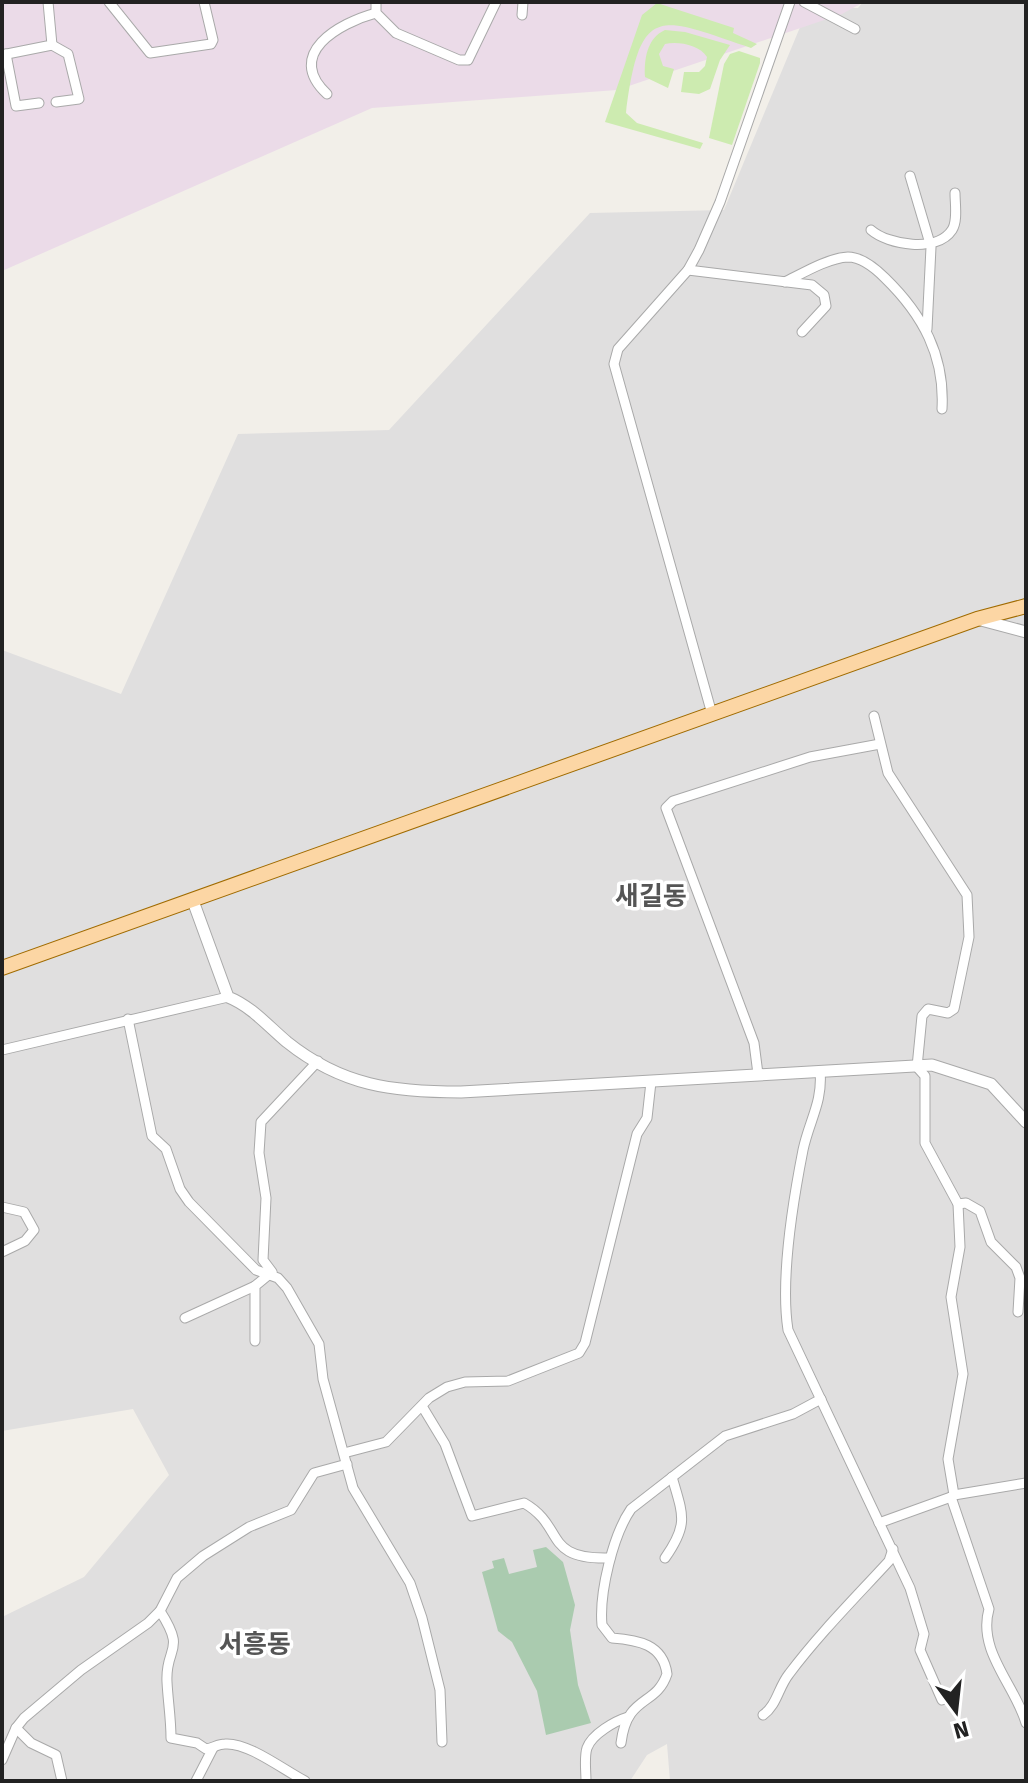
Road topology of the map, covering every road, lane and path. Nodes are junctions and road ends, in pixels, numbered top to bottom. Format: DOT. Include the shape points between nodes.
graph roads {
  1 [pos="48,2"];
  2 [pos="109,2"];
  3 [pos="204,2"];
  4 [pos="496,2"];
  5 [pos="523,2"];
  6 [pos="790,2"];
  7 [pos="804,2"];
  8 [pos="376,8"];
  9 [pos="522,15"];
  10 [pos="855,29"];
  11 [pos="52,45"];
  12 [pos="4,55"];
  13 [pos="327,94"];
  14 [pos="56,102"];
  15 [pos="39,103"];
  16 [pos="910,176"];
  17 [pos="955,193"];
  18 [pos="871,230"];
  19 [pos="930,243"];
  20 [pos="688,270"];
  21 [pos="785,282"];
  22 [pos="927,329"];
  23 [pos="802,332"];
  24 [pos="942,409"];
  25 [pos="1025,602"];
  26 [pos="977,619"];
  27 [pos="1026,632"];
  28 [pos="712,714"];
  29 [pos="874,716"];
  30 [pos="880,744"];
  31 [pos="193,901"];
  32 [pos="2,968"];
  33 [pos="228,997"];
  34 [pos="128,1019"];
  35 [pos="2,1050"];
  36 [pos="318,1061"];
  37 [pos="917,1067"];
  38 [pos="820,1071"];
  39 [pos="758,1074"];
  40 [pos="651,1082"];
  41 [pos="1026,1122"];
  42 [pos="958,1204"];
  43 [pos="2,1207"];
  44 [pos="2,1252"];
  45 [pos="270,1277"];
  46 [pos="255,1286"];
  47 [pos="1018,1312"];
  48 [pos="185,1318"];
  49 [pos="255,1341"];
  50 [pos="821,1399"];
  51 [pos="422,1406"];
  52 [pos="345,1458"];
  53 [pos="672,1477"];
  54 [pos="1026,1483"];
  55 [pos="952,1496"];
  56 [pos="879,1523"];
  57 [pos="893,1549"];
  58 [pos="610,1558"];
  59 [pos="665,1558"];
  60 [pos="160,1611"];
  61 [pos="942,1700"];
  62 [pos="763,1715"];
  63 [pos="628,1717"];
  64 [pos="1026,1723"];
  65 [pos="16,1728"];
  66 [pos="442,1742"];
  67 [pos="621,1743"];
  68 [pos="213,1748"];
  69 [pos="2,1760"];
  70 [pos="286,1778"];
  71 [pos="62,1781"];
  72 [pos="196,1781"];
  73 [pos="305,1781"];
  74 [pos="586,1781"];
  1 -- 11 [label="street"];
  2 -- 3 [label="street" via="150,53 211,44"];
  4 -- 8 [label="street" via="468,60 396,33"];
  5 -- 9 [label="street"];
  6 -- 20 [label="street" via="720,202"];
  7 -- 10 [label="street"];
  8 -- 13 [label="street" via="341,25 315,53 311,72"];
  11 -- 12 [label="street"];
  11 -- 14 [label="street" via="68,54 79,99"];
  12 -- 15 [label="street" via="16,106"];
  16 -- 19 [label="street"];
  17 -- 19 [label="street" via="955,224"];
  18 -- 19 [label="street" via="883,238"];
  19 -- 22 [label="street" via="933,277"];
  20 -- 21 [label="street"];
  20 -- 28 [label="street" via="618,349 614,364"];
  21 -- 22 [label="street" via="844,257 860,259 904,297"];
  21 -- 23 [label="street" via="812,285 824,295 826,306"];
  22 -- 24 [label="street" via="941,374"];
  25 -- 26 [label="main road"];
  26 -- 27 [label="street"];
  26 -- 28 [label="main road"];
  28 -- 31 [label="main road"];
  29 -- 30 [label="street"];
  30 -- 37 [label="street" via="903,800 960,882 971,917 954,1009 928,1009 922,1016"];
  30 -- 39 [label="street" via="810,757 673,801 666,808 754,1043"];
  31 -- 32 [label="main road"];
  31 -- 33 [label="street"];
  33 -- 34 [label="street"];
  33 -- 36 [label="street"];
  34 -- 35 [label="street"];
  34 -- 45 [label="street" via="152,1136 166,1149 180,1189 245,1259"];
  36 -- 40 [label="street" via="368,1086 411,1092"];
  36 -- 45 [label="street" via="261,1122 263,1260"];
  37 -- 38 [label="street"];
  37 -- 41 [label="street" via="942,1066 991,1084"];
  37 -- 42 [label="street" via="925,1076 925,1143"];
  38 -- 39 [label="street"];
  38 -- 50 [label="street" via="820,1105 804,1147 783,1300 788,1330"];
  39 -- 40 [label="street"];
  40 -- 51 [label="street" via="647,1118 637,1134 579,1353 508,1381 447,1387"];
  42 -- 47 [label="street" via="980,1211 991,1242 1016,1267"];
  42 -- 55 [label="street" via="960,1247 951,1297 963,1374 948,1459"];
  43 -- 44 [label="street" via="24,1212 34,1230"];
  45 -- 46 [label="street"];
  45 -- 52 [label="street" via="287,1288 319,1344"];
  46 -- 48 [label="street"];
  46 -- 49 [label="street"];
  50 -- 53 [label="street" via="725,1436"];
  50 -- 56 [label="street"];
  51 -- 52 [label="street" via="386,1442"];
  51 -- 58 [label="street" via="445,1444 472,1516 524,1503 565,1552"];
  52 -- 60 [label="street" via="314,1473 291,1510 249,1527 203,1556 177,1578"];
  52 -- 66 [label="street" via="358,1499 410,1583 418,1606 440,1690"];
  53 -- 58 [label="street" via="631,1509"];
  53 -- 59 [label="street" via="681,1536"];
  54 -- 55 [label="street"];
  55 -- 56 [label="street"];
  55 -- 64 [label="street" via="989,1609 984,1626"];
  56 -- 57 [label="street"];
  57 -- 61 [label="street" via="924,1634 920,1650"];
  57 -- 62 [label="street" via="889,1561 787,1677 774,1707"];
  58 -- 63 [label="street" via="602,1625 612,1638 654,1648 667,1674 657,1693 635,1705"];
  60 -- 65 [label="street" via="81,1670"];
  60 -- 68 [label="street" via="175,1639 167,1680 171,1738"];
  63 -- 67 [label="street"];
  63 -- 74 [label="street" via="617,1720 586,1749"];
  65 -- 69 [label="street"];
  65 -- 71 [label="street" via="31,1743 56,1755"];
  68 -- 70 [label="street" via="235,1745 268,1759"];
  68 -- 72 [label="street"];
  70 -- 73 [label="street"];
}
